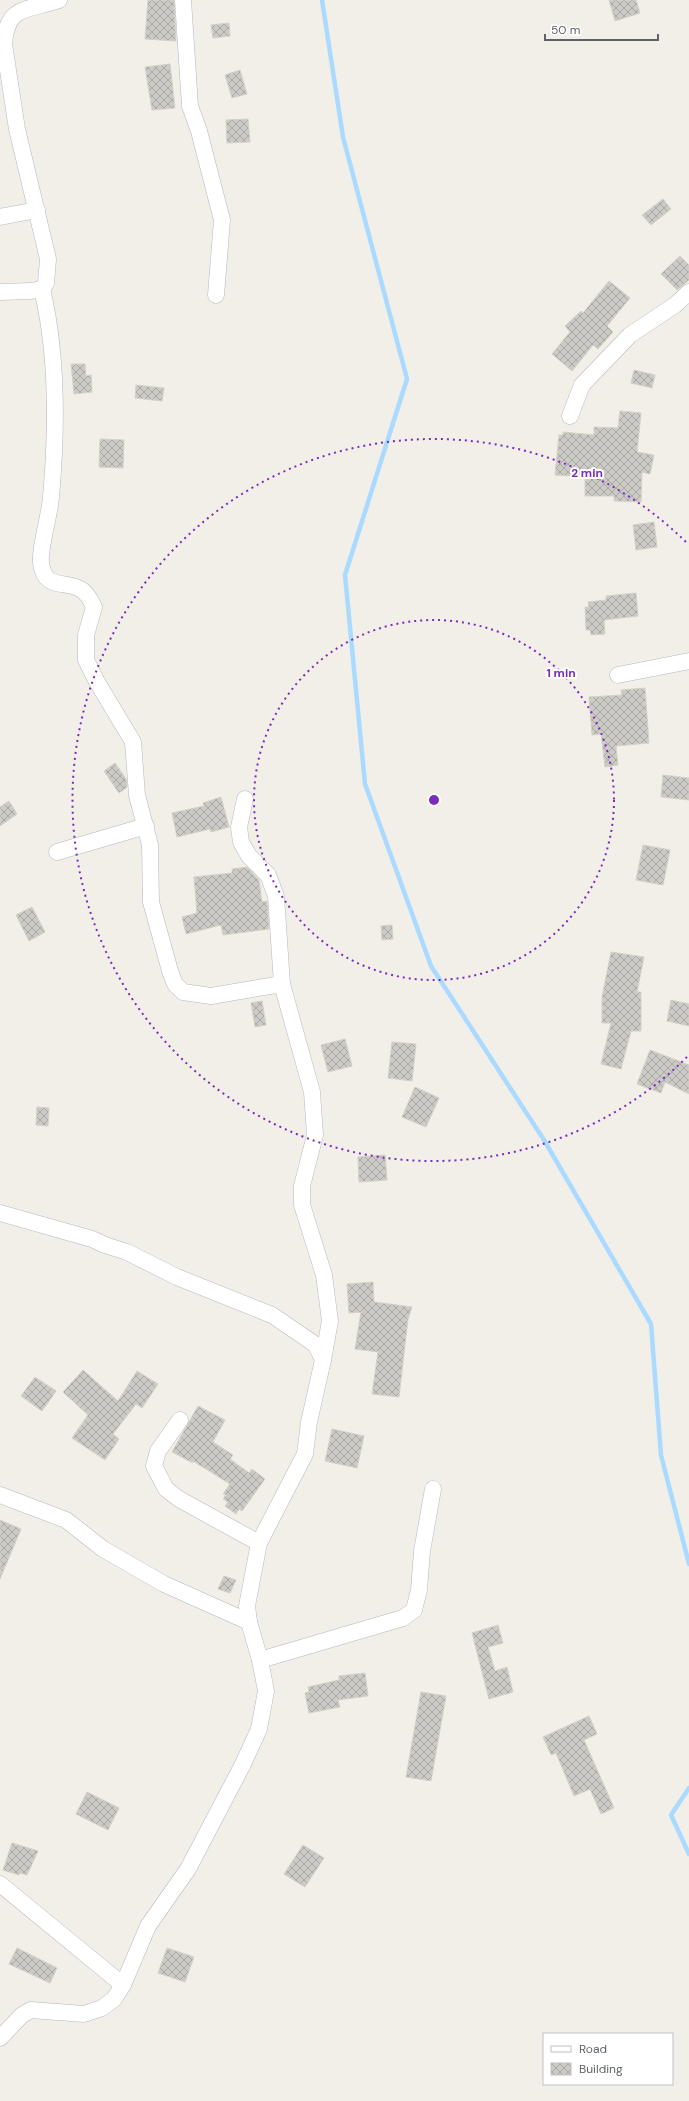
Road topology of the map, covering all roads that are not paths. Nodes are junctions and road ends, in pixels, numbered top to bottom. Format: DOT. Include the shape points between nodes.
graph roads {
  1 [pos="59,0"];
  2 [pos="183,0"];
  3 [pos="17,6"];
  4 [pos="2,45"];
  5 [pos="37,210"];
  6 [pos="0,217"];
  7 [pos="42,289"];
  8 [pos="0,292"];
  9 [pos="689,292"];
  10 [pos="216,295"];
  11 [pos="570,416"];
  12 [pos="689,661"];
  13 [pos="618,675"];
  14 [pos="245,799"];
  15 [pos="146,826"];
  16 [pos="56,852"];
  17 [pos="282,984"];
  18 [pos="0,1213"];
  19 [pos="323,1360"];
  20 [pos="180,1420"];
  21 [pos="433,1489"];
  22 [pos="0,1495"];
  23 [pos="259,1543"];
  24 [pos="249,1622"];
  25 [pos="260,1660"];
  26 [pos="0,1884"];
  27 [pos="123,1985"];
  28 [pos="0,2038"];
  1 -- 3 [label="street"];
  2 -- 10 [label="street" via="190,106 222,220"];
  3 -- 4 [label="street" via="9,21"];
  4 -- 5 [label="street" via="17,129"];
  5 -- 6 [label="street"];
  5 -- 7 [label="street" via="48,259 47,279"];
  7 -- 8 [label="street"];
  7 -- 15 [label="street" via="49,317 55,444 51,499 40,562 46,576 53,583 83,590 94,607 86,635 86,660 133,742 137,794"];
  9 -- 11 [label="street" via="675,305 630,335 582,385"];
  12 -- 13 [label="street"];
  14 -- 17 [label="street" via="239,827 241,842 249,856 268,875 276,896"];
  15 -- 16 [label="street"];
  15 -- 17 [label="street" via="150,845 151,902 175,984 183,992 210,996"];
  17 -- 19 [label="street" via="312,1092 315,1135 302,1186 302,1206 324,1275 330,1322"];
  18 -- 19 [label="street" via="92,1239 105,1246 127,1252 177,1277 272,1315 316,1345"];
  19 -- 23 [label="street" via="309,1422 305,1454"];
  20 -- 23 [label="street" via="158,1451 154,1466 166,1489"];
  21 -- 25 [label="street" via="414,1610 403,1618"];
  22 -- 24 [label="street" via="66,1520 103,1549 164,1584"];
  23 -- 24 [label="street" via="247,1606"];
  24 -- 25 [label="street"];
  25 -- 27 [label="street" via="266,1692 259,1729 188,1870 148,1926"];
  26 -- 27 [label="street"];
  27 -- 28 [label="street" via="114,1999 102,2008 84,2014 31,2010 22,2015"];
}
